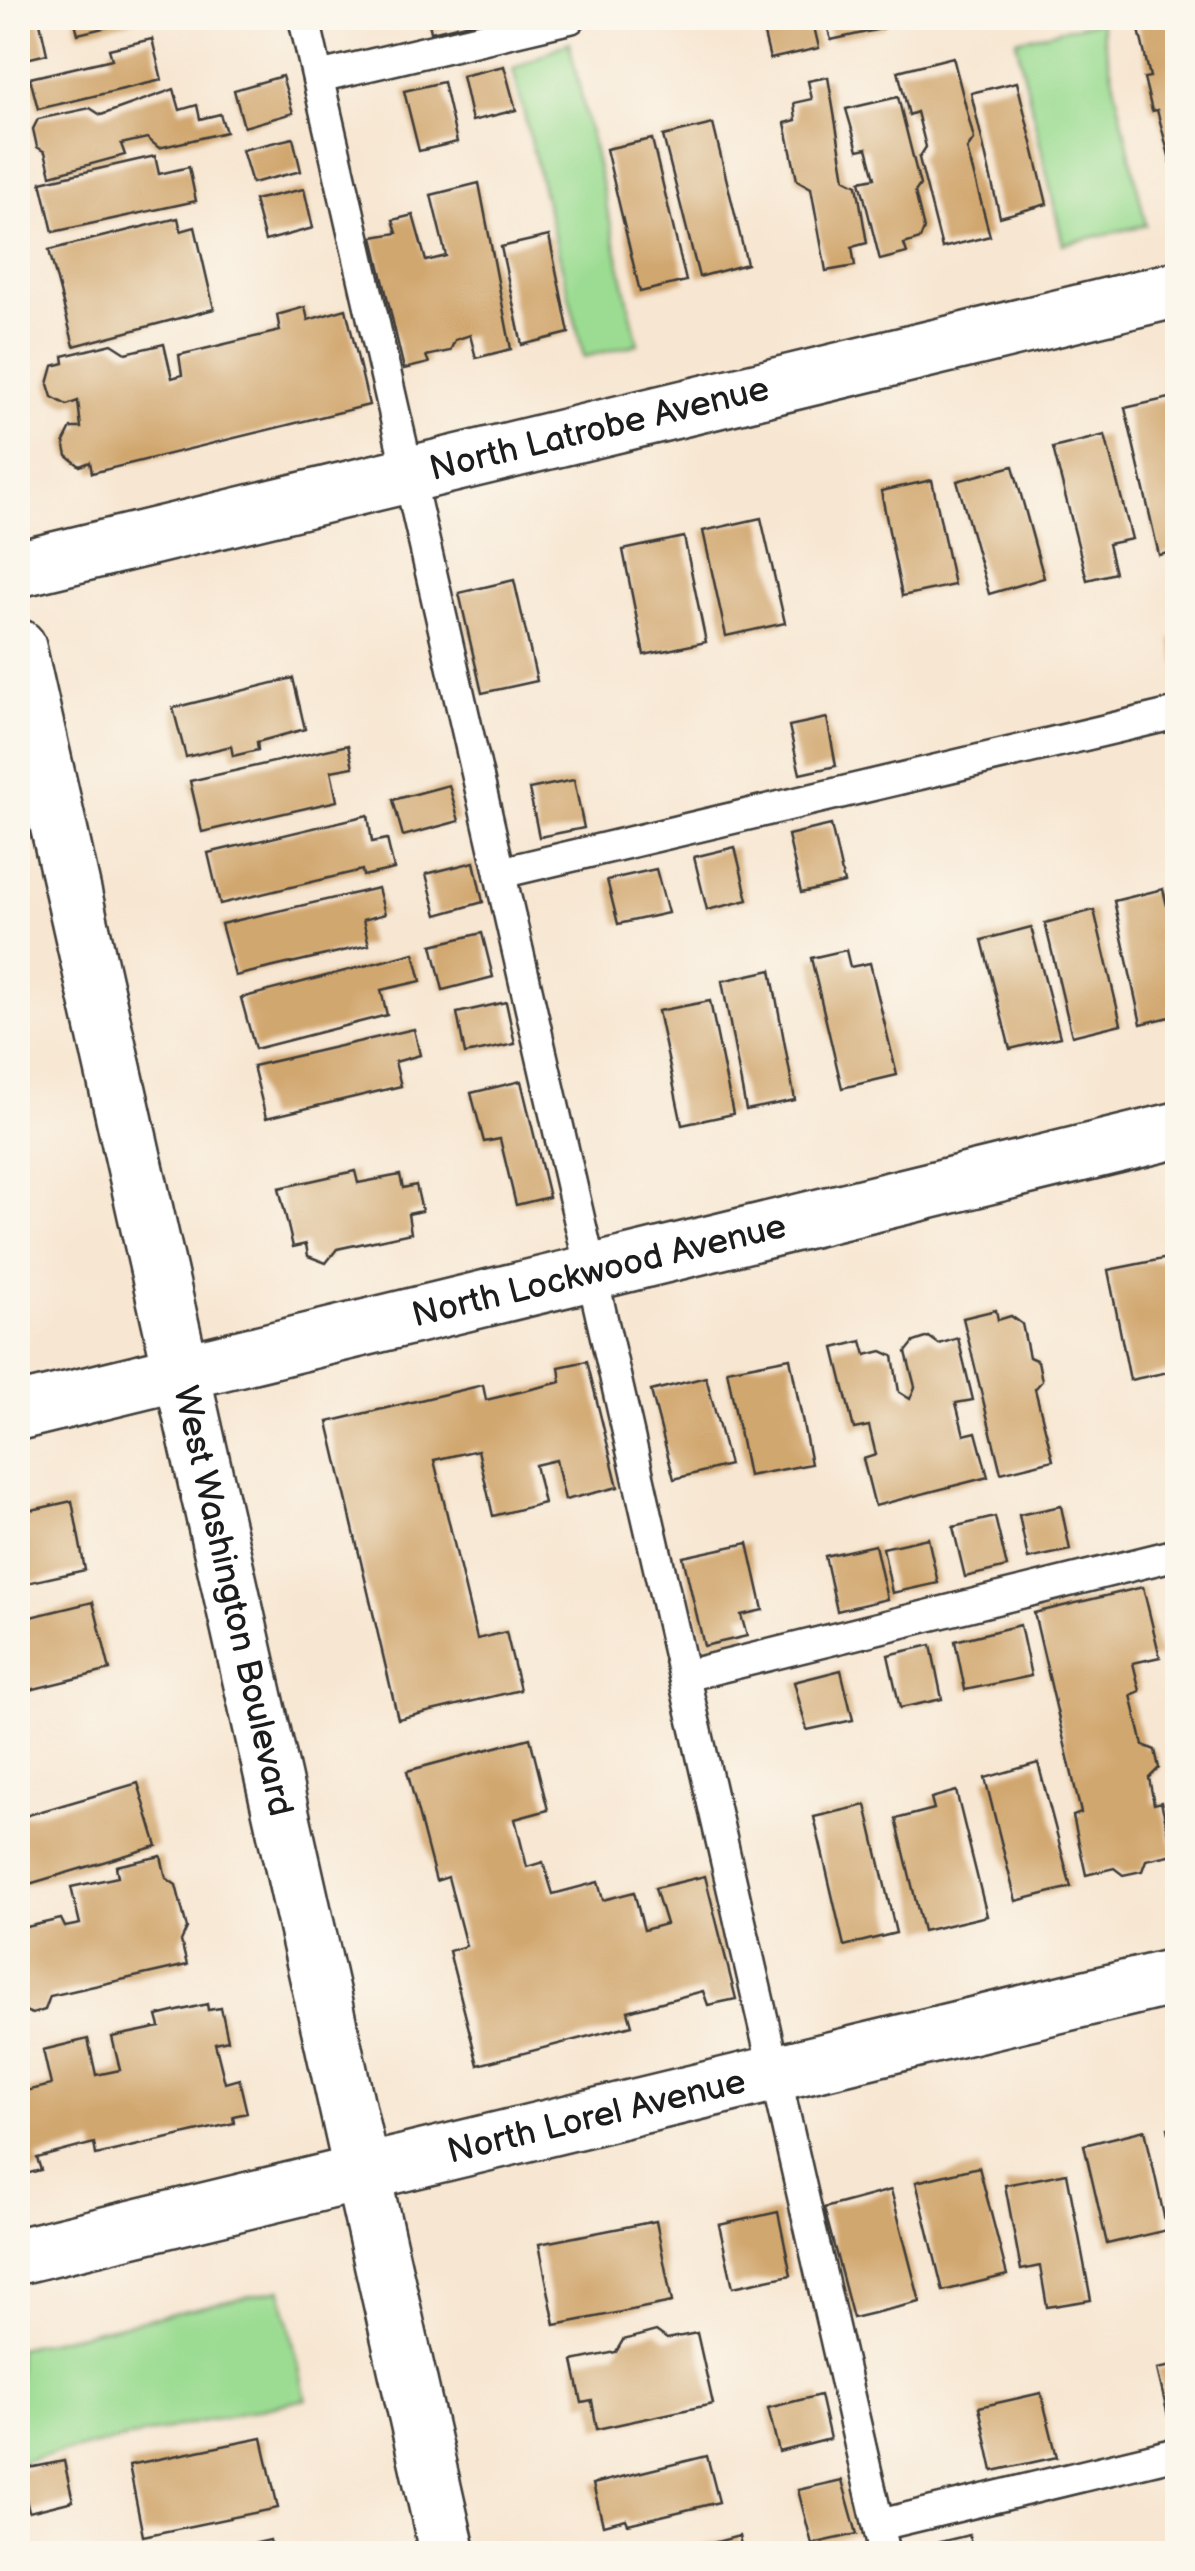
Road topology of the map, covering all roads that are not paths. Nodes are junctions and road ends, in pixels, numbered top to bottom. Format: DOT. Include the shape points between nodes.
graph roads {
  1 [pos="304,18"];
  2 [pos="570,18"];
  3 [pos="318,77"];
  4 [pos="1178,288"];
  5 [pos="409,474"];
  6 [pos="18,569"];
  7 [pos="18,647"];
  8 [pos="1178,713"];
  9 [pos="500,873"];
  10 [pos="1178,1130"];
  11 [pos="592,1272"];
  12 [pos="181,1372"];
  13 [pos="18,1412"];
  14 [pos="1178,1554"];
  15 [pos="684,1676"];
  16 [pos="1178,1976"];
  17 [pos="775,2073"];
  18 [pos="362,2173"];
  19 [pos="18,2256"];
  20 [pos="1178,2453"];
  21 [pos="882,2539"];
  22 [pos="448,2554"];
  1 -- 3 [label="lane"];
  2 -- 3 [label="lane"];
  3 -- 5 [label="lane"];
  4 -- 5 [label="street, North Latrobe Avenue"];
  5 -- 6 [label="street, North Latrobe Avenue"];
  5 -- 9 [label="lane"];
  7 -- 12 [label="street, West Washington Boulevard"];
  8 -- 9 [label="lane"];
  9 -- 11 [label="lane"];
  10 -- 11 [label="street, North Lockwood Avenue"];
  11 -- 12 [label="street, North Lockwood Avenue"];
  11 -- 15 [label="lane"];
  12 -- 13 [label="street, North Lockwood Avenue"];
  12 -- 18 [label="street, West Washington Boulevard"];
  14 -- 15 [label="lane"];
  15 -- 17 [label="lane"];
  16 -- 17 [label="street, North Lorel Avenue"];
  17 -- 18 [label="street, North Lorel Avenue"];
  17 -- 21 [label="lane"];
  18 -- 19 [label="street, North Lorel Avenue"];
  18 -- 22 [label="street, West Washington Boulevard"];
  20 -- 21 [label="lane"];
}
